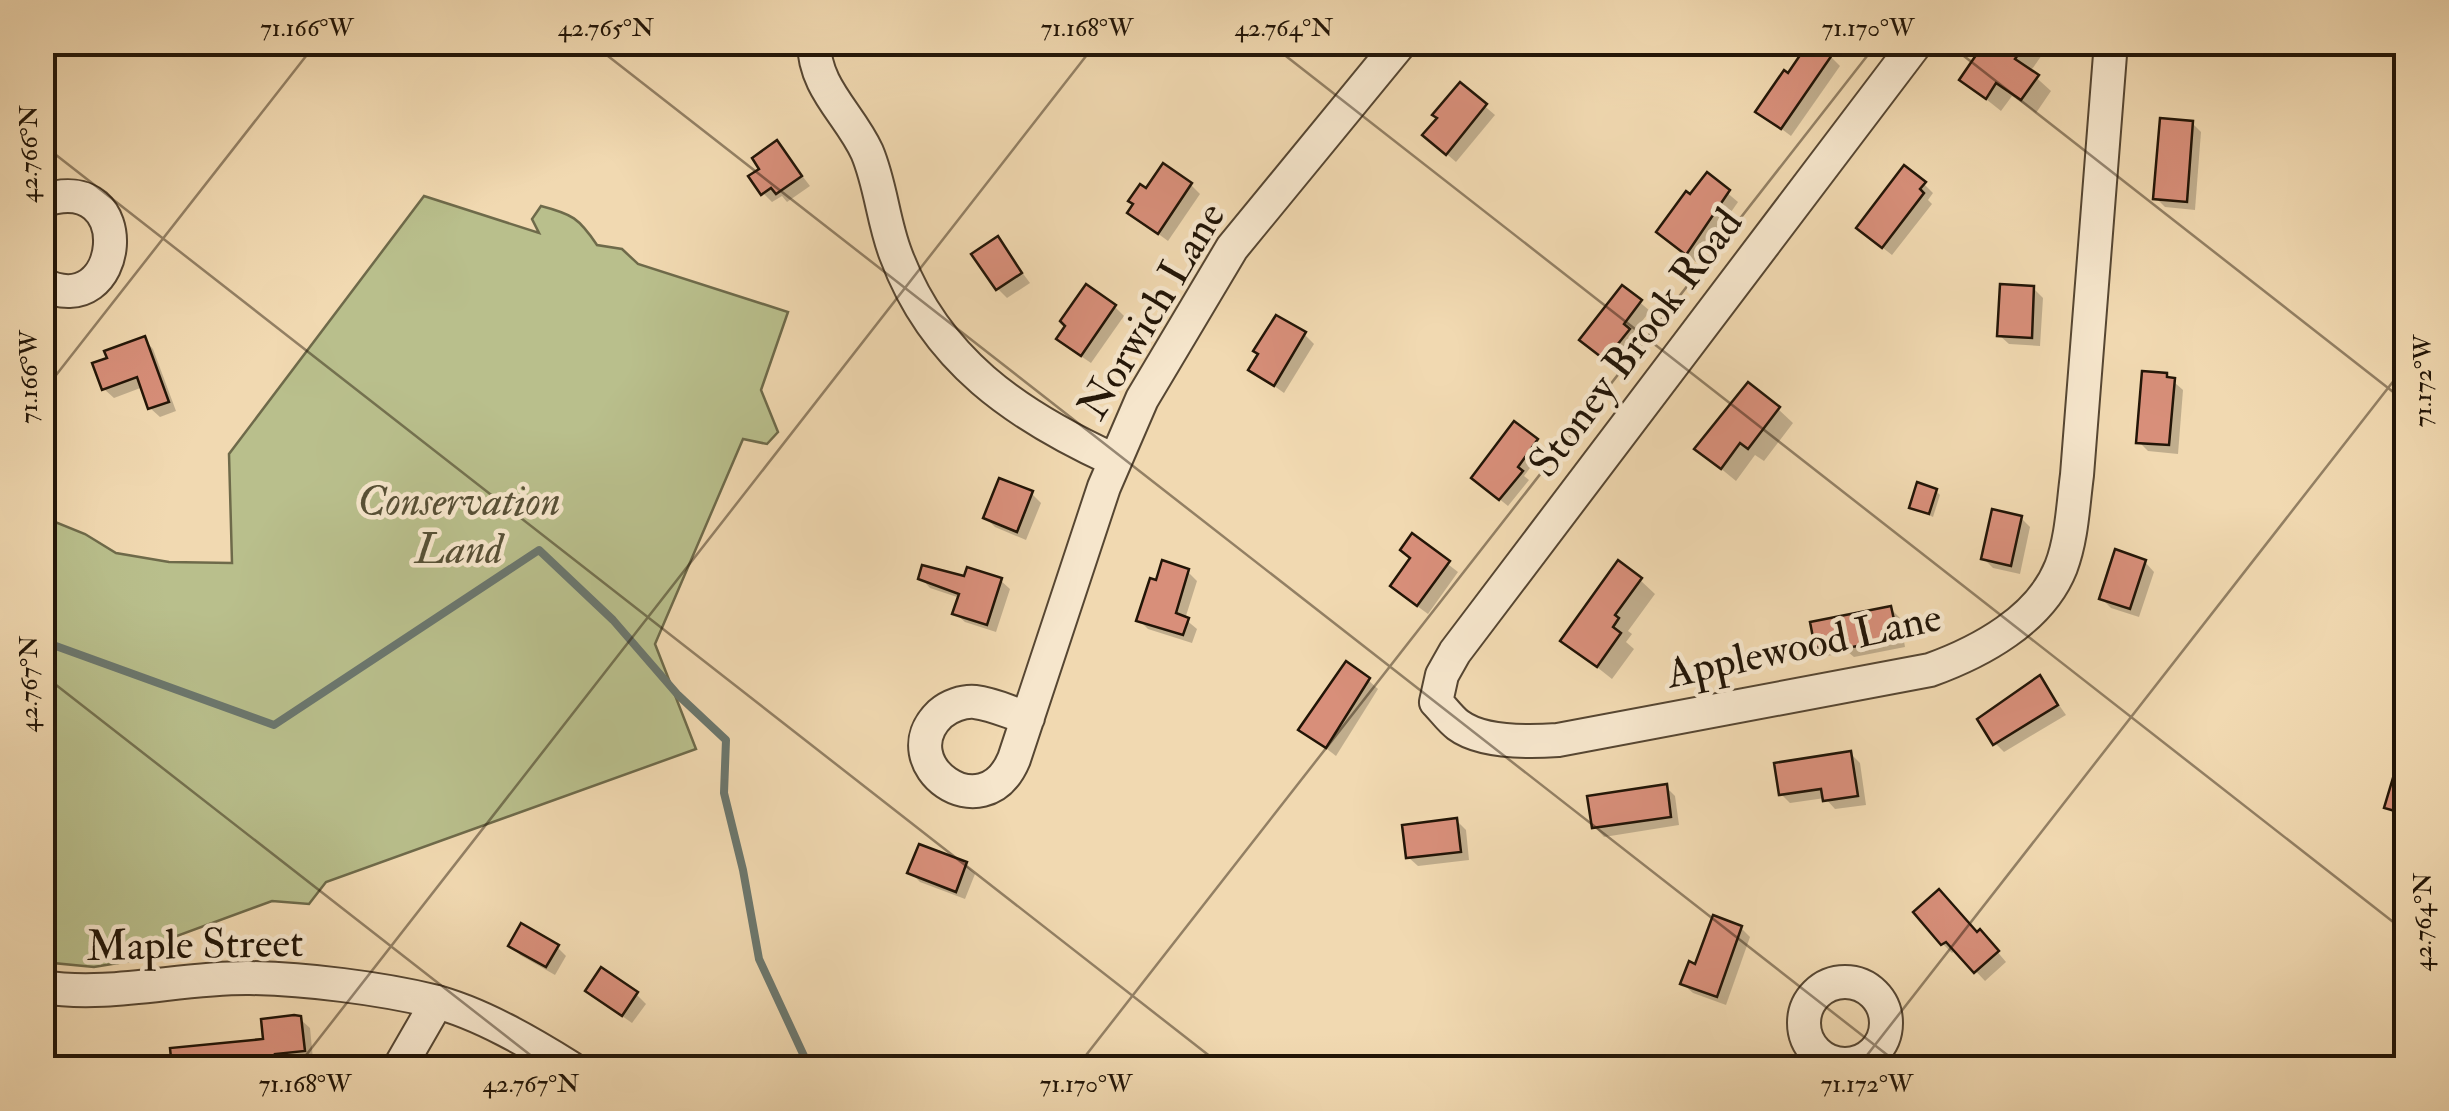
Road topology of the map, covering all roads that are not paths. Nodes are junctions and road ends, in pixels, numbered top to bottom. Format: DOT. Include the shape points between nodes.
graph roads {
  1 [pos="814,42"];
  2 [pos="1400,42"];
  3 [pos="1917,42"];
  4 [pos="2112,42"];
  5 [pos="42,202"];
  6 [pos="42,284"];
  7 [pos="1114,460"];
  8 [pos="1436,702"];
  9 [pos="1028,718"];
  10 [pos="42,987"];
  11 [pos="436,1002"];
  12 [pos="399,1068"];
  13 [pos="572,1068"];
  1 -- 7 [label="street" via="819,74 866,150 896,256 928,319 982,382 1048,427"];
  2 -- 7 [label="street, Norwich Lane" via="1217,270 1150,383"];
  3 -- 8 [label="street, Stoney Brook Road" via="1471,630 1442,675"];
  4 -- 8 [label="street, Applewood Lane" via="2068,540 2060,570 2022,618 1963,658 1930,670 1558,740 1494,738 1459,726"];
  5 -- 6 [label="street" via="57,196 88,202 109,225 112,241 111,256 92,282 63,290"];
  7 -- 9 [label="street, Norwich Lane"];
  10 -- 11 [label="street, Maple Street" via="88,991 250,978"];
  11 -- 12 [label="street"];
  11 -- 13 [label="street, Maple Street" via="526,1040"];
}
